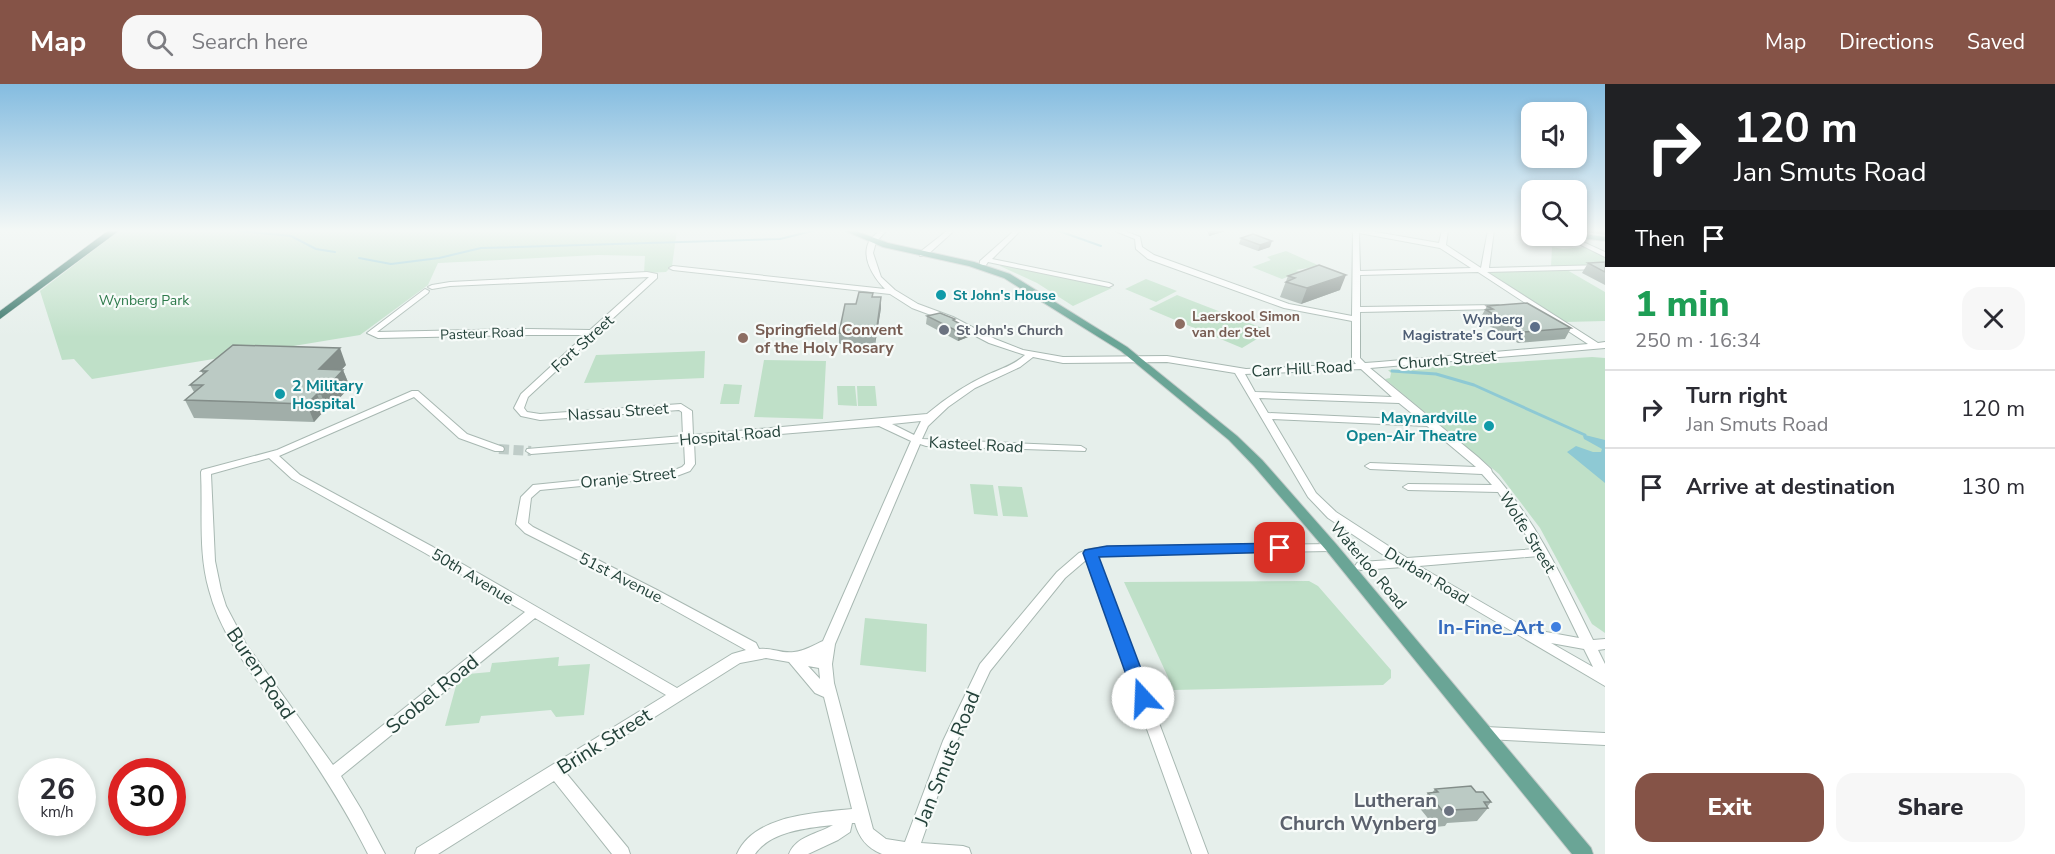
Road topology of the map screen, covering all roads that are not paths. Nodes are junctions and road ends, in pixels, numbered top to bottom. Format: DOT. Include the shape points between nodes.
graph roads {
  1 [pos="52,266"];
  2 [pos="67,266"];
  3 [pos="873,266"];
  4 [pos="977,266"];
  5 [pos="996,266"];
  6 [pos="1010,266"];
  7 [pos="1176,266"];
  8 [pos="1356,266"];
  9 [pos="1475,266"];
  10 [pos="1483,266"];
  11 [pos="1605,267"];
  12 [pos="673,268"];
  13 [pos="1482,270"];
  14 [pos="1356,273"];
  15 [pos="1109,285"];
  16 [pos="892,292"];
  17 [pos="0,304"];
  18 [pos="1504,307"];
  19 [pos="1515,307"];
  20 [pos="1534,307"];
  21 [pos="1355,315"];
  22 [pos="0,316"];
  23 [pos="1096,330"];
  24 [pos="371,332"];
  25 [pos="595,333"];
  26 [pos="1595,345"];
  27 [pos="1605,345"];
  28 [pos="1030,354"];
  29 [pos="1136,359"];
  30 [pos="1361,365"];
  31 [pos="1238,371"];
  32 [pos="1252,395"];
  33 [pos="1402,400"];
  34 [pos="521,412"];
  35 [pos="1265,416"];
  36 [pos="930,417"];
  37 [pos="875,423"];
  38 [pos="1431,423"];
  39 [pos="689,438"];
  40 [pos="917,440"];
  41 [pos="499,449"];
  42 [pos="1081,449"];
  43 [pos="531,451"];
  44 [pos="272,454"];
  45 [pos="1370,466"];
  46 [pos="1487,471"];
  47 [pos="537,487"];
  48 [pos="1408,487"];
  49 [pos="1502,489"];
  50 [pos="1331,547"];
  51 [pos="1543,552"];
  52 [pos="1090,553"];
  53 [pos="1405,563"];
  54 [pos="1360,566"];
  55 [pos="533,612"];
  56 [pos="1545,642"];
  57 [pos="828,644"];
  58 [pos="1605,644"];
  59 [pos="1591,645"];
  60 [pos="754,654"];
  61 [pos="793,658"];
  62 [pos="825,664"];
  63 [pos="1605,680"];
  64 [pos="829,693"];
  65 [pos="677,695"];
  66 [pos="1486,733"];
  67 [pos="1605,739"];
  68 [pos="555,771"];
  69 [pos="331,775"];
  70 [pos="852,816"];
  71 [pos="911,849"];
  72 [pos="377,854"];
  73 [pos="423,854"];
  74 [pos="622,854"];
  75 [pos="745,854"];
  76 [pos="796,854"];
  77 [pos="963,854"];
  78 [pos="1200,854"];
  79 [pos="1584,854"];
  1 -- 17 [label="highway"];
  2 -- 22 [label="highway"];
  3 -- 16 [label="street"];
  4 -- 23 [label="main road, Waterloo Road" via="1006,276"];
  5 -- 23 [label="main road, Waterloo Road" via="1037,286"];
  6 -- 15 [label="street"];
  7 -- 21 [label="street" via="1287,306"];
  8 -- 14 [label="street"];
  9 -- 13 [label="street"];
  10 -- 13 [label="street"];
  11 -- 13 [label="street"];
  12 -- 16 [label="street"];
  13 -- 14 [label="street"];
  13 -- 20 [label="street"];
  14 -- 21 [label="street"];
  16 -- 28 [label="street, Carr Hill Road" via="992,341"];
  18 -- 21 [label="street"];
  19 -- 20 [label="street"];
  20 -- 26 [label="street"];
  21 -- 30 [label="street" via="1356,359"];
  23 -- 29 [label="main road, Waterloo Road"];
  24 -- 25 [label="street, Pasteur Road"];
  24 -- 25 [label="street, Fort Street" via="428,289 450,284 653,275"];
  25 -- 34 [label="street, Fort Street" via="524,396 519,405"];
  26 -- 27 [label="street, Church Street"];
  26 -- 30 [label="street, Church Street"];
  28 -- 29 [label="street, Carr Hill Road" via="1063,360"];
  28 -- 36 [label="street"];
  29 -- 31 [label="street, Carr Hill Road" via="1174,359"];
  29 -- 50 [label="main road, Waterloo Road" via="1245,449"];
  30 -- 31 [label="street, Carr Hill Road"];
  30 -- 33 [label="street, Wolfe Street"];
  31 -- 32 [label="street, Durban Road"];
  32 -- 33 [label="street"];
  32 -- 35 [label="street, Durban Road"];
  33 -- 38 [label="street, Wolfe Street"];
  34 -- 39 [label="street, Nassau Street" via="540,417 681,407 687,411"];
  35 -- 38 [label="street"];
  35 -- 53 [label="street, Durban Road" via="1320,505"];
  36 -- 37 [label="street, Hospital Road"];
  36 -- 40 [label="street"];
  37 -- 39 [label="street, Hospital Road"];
  37 -- 40 [label="street, Kasteel Road"];
  38 -- 46 [label="street, Wolfe Street"];
  39 -- 43 [label="street, Hospital Road"];
  39 -- 47 [label="street, Oranje Street" via="690,464 678,473"];
  40 -- 42 [label="street, Kasteel Road"];
  40 -- 57 [label="street"];
  41 -- 44 [label="street" via="463,436 416,393"];
  44 -- 55 [label="street, 50th Avenue" via="306,483"];
  44 -- 69 [label="street, Buren Road" via="206,472 209,566 235,639"];
  45 -- 46 [label="street"];
  46 -- 49 [label="street, Wolfe Street"];
  47 -- 60 [label="street, 51st Avenue" via="526,497 522,521 526,528 751,647"];
  48 -- 49 [label="street"];
  49 -- 51 [label="street, Wolfe Street"];
  50 -- 52 [label="street"];
  50 -- 66 [label="main road, Waterloo Road"];
  51 -- 53 [label="street"];
  51 -- 59 [label="street, Wolfe Street"];
  52 -- 71 [label="street, Jan Smuts Road" via="1061,575 985,668 950,741"];
  52 -- 78 [label="street"];
  53 -- 54 [label="street"];
  53 -- 56 [label="street, Durban Road"];
  55 -- 65 [label="street, 50th Avenue"];
  55 -- 69 [label="street, Scobel Road"];
  56 -- 59 [label="street, Durban Road"];
  56 -- 63 [label="street, Durban Road"];
  57 -- 61 [label="street, Brink Street"];
  57 -- 62 [label="street"];
  58 -- 59 [label="street, Durban Road"];
  59 -- 63 [label="street, Wolfe Street"];
  60 -- 61 [label="street, Brink Street"];
  60 -- 65 [label="street, Brink Street" via="737,658"];
  61 -- 62 [label="street, Brink Street"];
  61 -- 64 [label="street" via="820,689"];
  62 -- 64 [label="street"];
  64 -- 70 [label="street"];
  65 -- 68 [label="street, Brink Street"];
  66 -- 67 [label="street"];
  66 -- 79 [label="main road, Waterloo Road"];
  68 -- 73 [label="street, Brink Street"];
  68 -- 74 [label="street"];
  69 -- 72 [label="street, Buren Road"];
  70 -- 71 [label="street" via="882,846"];
  70 -- 75 [label="street" via="767,832"];
  70 -- 76 [label="street" via="837,833 814,841"];
  71 -- 77 [label="street"];
}
